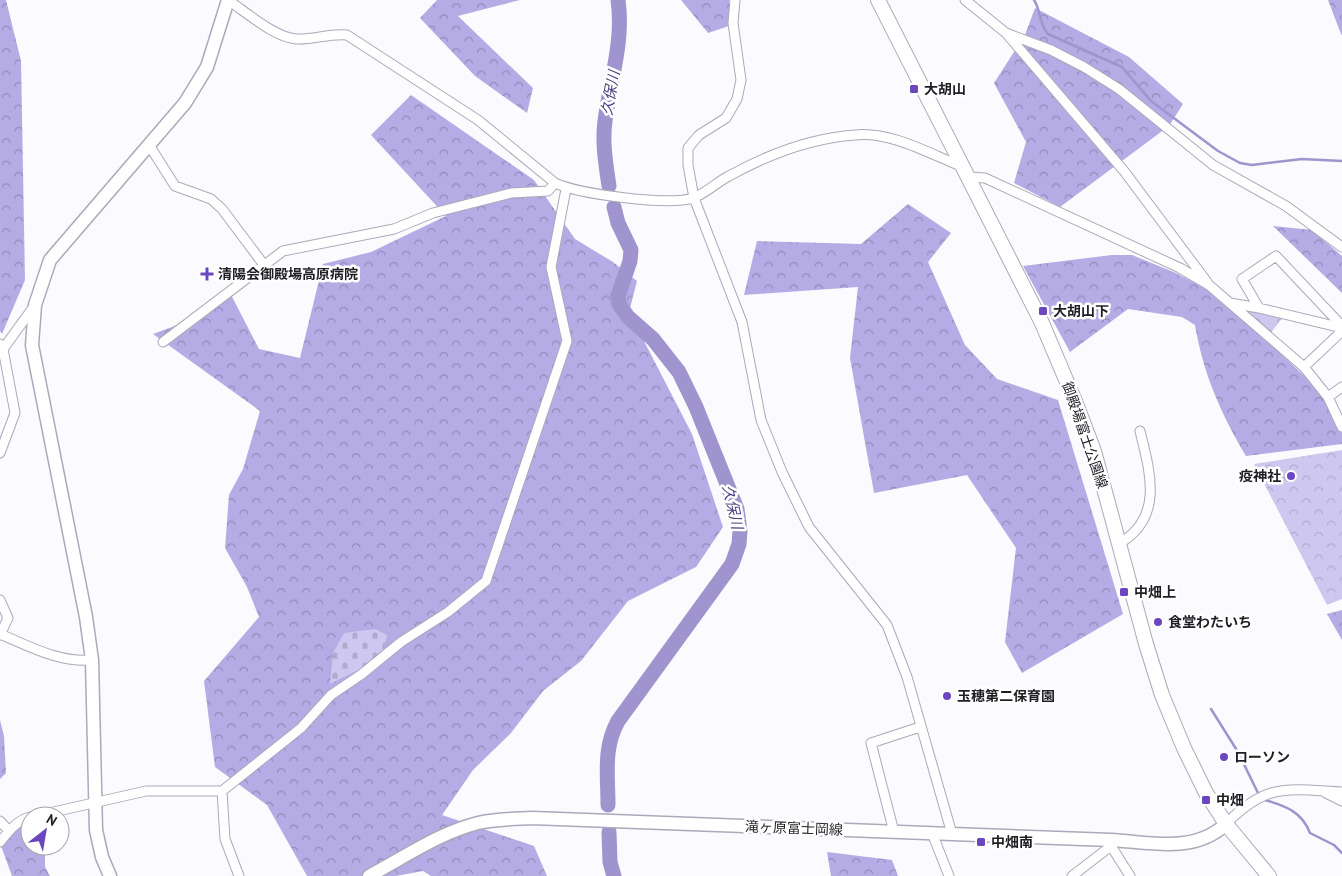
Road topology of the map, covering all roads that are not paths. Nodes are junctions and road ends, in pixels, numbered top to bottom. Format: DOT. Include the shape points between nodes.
graph roads {
  1 [pos="228,0"];
  2 [pos="735,0"];
  3 [pos="878,0"];
  4 [pos="966,0"];
  5 [pos="1006,33"];
  6 [pos="149,145"];
  7 [pos="966,172"];
  8 [pos="555,183"];
  9 [pos="566,188"];
  10 [pos="694,198"];
  11 [pos="1342,247"];
  12 [pos="264,265"];
  13 [pos="1209,285"];
  14 [pos="1230,303"];
  15 [pos="35,305"];
  16 [pos="1259,308"];
  17 [pos="1342,329"];
  18 [pos="163,342"];
  19 [pos="2,346"];
  20 [pos="1304,367"];
  21 [pos="1342,387"];
  22 [pos="1328,397"];
  23 [pos="1342,427"];
  24 [pos="1140,431"];
  25 [pos="1,451"];
  26 [pos="1120,542"];
  27 [pos="0,600"];
  28 [pos="0,635"];
  29 [pos="92,660"];
  30 [pos="920,727"];
  31 [pos="1322,790"];
  32 [pos="222,791"];
  33 [pos="1342,792"];
  34 [pos="1342,801"];
  35 [pos="96,802"];
  36 [pos="70,808"];
  37 [pos="0,821"];
  38 [pos="20,821"];
  39 [pos="1226,824"];
  40 [pos="8,830"];
  41 [pos="894,832"];
  42 [pos="932,833"];
  43 [pos="952,834"];
  44 [pos="0,842"];
  45 [pos="1111,843"];
  46 [pos="110,876"];
  47 [pos="239,876"];
  48 [pos="370,876"];
  49 [pos="949,876"];
  50 [pos="1072,876"];
  51 [pos="1130,876"];
  52 [pos="1269,876"];
  1 -- 6 [label="street" via="207,67 185,103"];
  1 -- 8 [label="street" via="269,29 296,39 347,35 478,120"];
  2 -- 10 [label="street" via="734,23 741,80 737,99 726,118 699,135 688,148"];
  3 -- 7 [label="main road, 御殿場富士公園線"];
  4 -- 5 [label="street"];
  5 -- 11 [label="street" via="1050,50 1119,89 1213,165 1286,206"];
  5 -- 13 [label="street" via="1124,171"];
  6 -- 12 [label="street" via="175,186 211,199"];
  6 -- 15 [label="street" via="50,260"];
  7 -- 10 [label="street" via="892,138 856,134 797,147 767,158 731,174"];
  7 -- 13 [label="street" via="1180,268"];
  7 -- 26 [label="main road, 御殿場富士公園線" via="1042,323 1075,400 1094,451"];
  8 -- 9 [label="street"];
  8 -- 12 [label="street" via="548,191 511,192 433,213 394,229 283,251"];
  9 -- 10 [label="street" via="627,198"];
  9 -- 32 [label="street" via="550,267 567,340 486,581 331,695 301,728"];
  10 -- 30 [label="street" via="742,322 757,404 770,443 810,527 888,625 907,677"];
  12 -- 18 [label="street"];
  13 -- 14 [label="street"];
  14 -- 16 [label="street"];
  14 -- 20 [label="street"];
  15 -- 19 [label="street"];
  15 -- 29 [label="street" via="32,345"];
  16 -- 17 [label="street"];
  16 -- 17 [label="street" via="1242,279 1276,256"];
  17 -- 20 [label="street"];
  19 -- 25 [label="street" via="14,413"];
  20 -- 22 [label="street"];
  21 -- 22 [label="street"];
  22 -- 23 [label="street"];
  24 -- 26 [label="street" via="1152,492 1142,522 1134,534"];
  26 -- 39 [label="main road, 御殿場富士公園線" via="1162,695 1206,793"];
  27 -- 28 [label="street" via="8,618"];
  28 -- 29 [label="street" via="41,652 78,662"];
  29 -- 35 [label="street"];
  30 -- 41 [label="street" via="871,743"];
  30 -- 43 [label="street"];
  31 -- 33 [label="street"];
  31 -- 34 [label="street"];
  31 -- 39 [label="street" via="1264,793 1249,802"];
  32 -- 35 [label="street" via="146,792"];
  32 -- 47 [label="street" via="225,839"];
  35 -- 36 [label="street"];
  35 -- 46 [label="street" via="96,830"];
  37 -- 40 [label="street"];
  38 -- 40 [label="street"];
  39 -- 45 [label="street, 滝ヶ原富士岡線" via="1207,838 1186,844"];
  39 -- 52 [label="main road, 御殿場富士公園線"];
  40 -- 44 [label="street"];
  41 -- 42 [label="street, 滝ヶ原富士岡線"];
  41 -- 48 [label="street, 滝ヶ原富士岡線" via="502,819 445,834"];
  42 -- 43 [label="street, 滝ヶ原富士岡線"];
  42 -- 49 [label="street"];
  43 -- 45 [label="street, 滝ヶ原富士岡線"];
  45 -- 50 [label="street"];
  45 -- 51 [label="street"];
}
